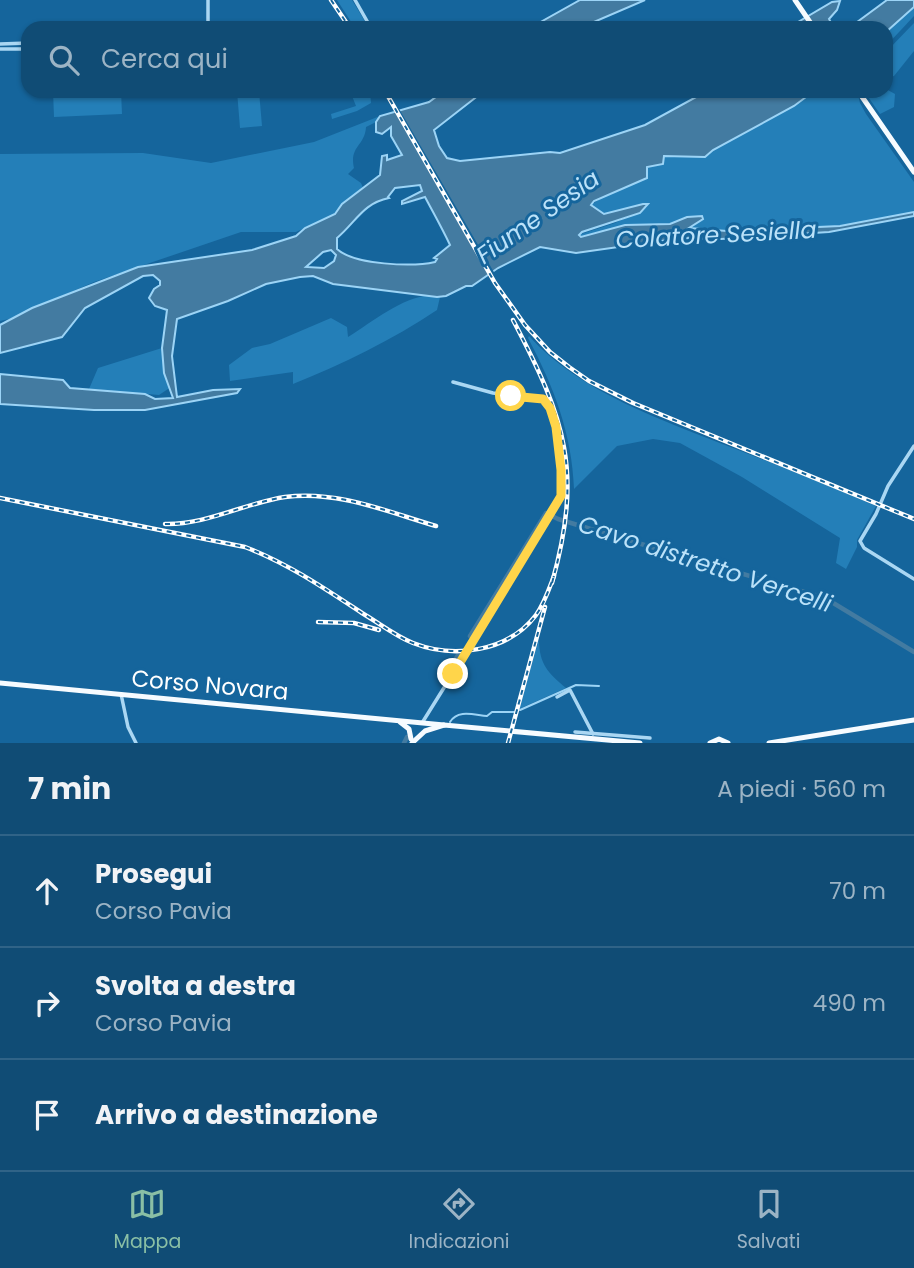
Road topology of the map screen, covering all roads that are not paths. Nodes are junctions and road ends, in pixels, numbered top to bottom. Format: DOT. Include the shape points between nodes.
graph roads {
  1 [pos="208,0"];
  2 [pos="355,0"];
  3 [pos="795,0"];
  4 [pos="208,21"];
  5 [pos="367,21"];
  6 [pos="809,21"];
  7 [pos="0,46"];
  8 [pos="21,46"];
  9 [pos="863,98"];
  10 [pos="914,172"];
  11 [pos="453,382"];
  12 [pos="914,446"];
  13 [pos="914,579"];
  14 [pos="0,683"];
  15 [pos="121,694"];
  16 [pos="557,697"];
  17 [pos="914,720"];
  18 [pos="397,721"];
  19 [pos="419,723"];
  20 [pos="444,725"];
  21 [pos="575,732"];
  22 [pos="547,734"];
  23 [pos="650,738"];
  24 [pos="598,739"];
  25 [pos="413,741"];
  26 [pos="136,743"];
  27 [pos="547,743"];
  28 [pos="640,743"];
  29 [pos="710,743"];
  30 [pos="728,743"];
  31 [pos="769,743"];
  1 -- 4 [label="street"];
  2 -- 5 [label="street"];
  3 -- 6 [label="main road"];
  7 -- 8 [label="street"];
  9 -- 10 [label="main road"];
  11 -- 19 [label="street" via="546,402 556,427 561,496"];
  12 -- 13 [label="street" via="860,541"];
  14 -- 15 [label="main road, Corso Novara"];
  15 -- 18 [label="main road, Corso Novara"];
  15 -- 26 [label="street"];
  16 -- 24 [label="street" via="570,690"];
  17 -- 31 [label="main road"];
  18 -- 19 [label="main road, Corso Novara"];
  18 -- 25 [label="main road" via="409,729"];
  19 -- 20 [label="main road, Corso Novara"];
  19 -- 25 [label="main road"];
  20 -- 22 [label="main road, Corso Novara"];
  20 -- 25 [label="main road" via="432,727"];
  21 -- 24 [label="street"];
  22 -- 24 [label="main road, Corso Novara"];
  22 -- 27 [label="street"];
  23 -- 24 [label="street"];
  24 -- 28 [label="main road, Corso Novara"];
  29 -- 30 [label="main road" via="719,739"];
}
